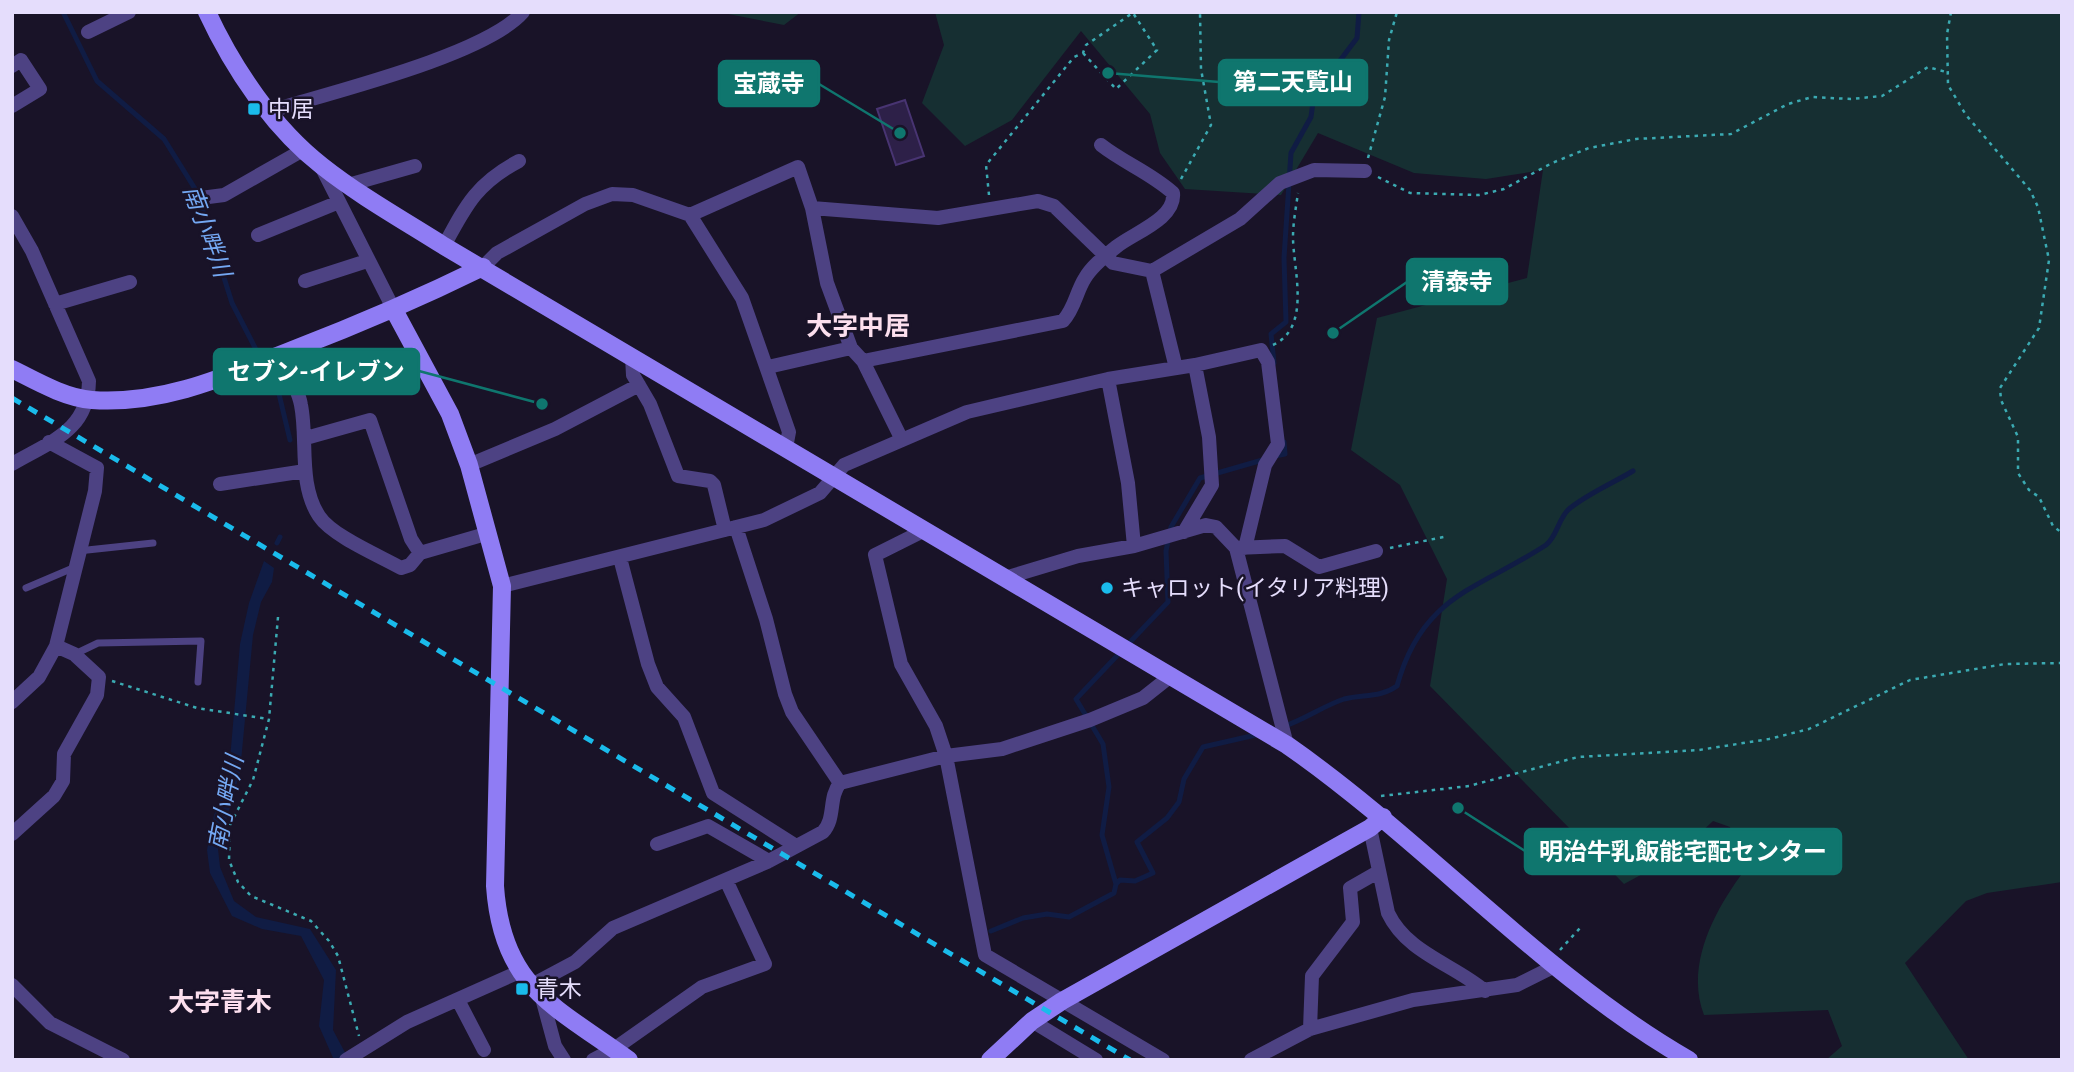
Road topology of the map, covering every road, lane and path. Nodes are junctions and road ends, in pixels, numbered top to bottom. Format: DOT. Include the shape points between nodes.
graph roads {
  1 [pos="129,12"];
  2 [pos="207,12"];
  3 [pos="523,12"];
  4 [pos="1200,12"];
  5 [pos="1397,12"];
  6 [pos="1951,12"];
  7 [pos="1134,13"];
  8 [pos="88,32"];
  9 [pos="1083,52"];
  10 [pos="12,66"];
  11 [pos="1946,72"];
  12 [pos="12,106"];
  13 [pos="270,111"];
  14 [pos="1101,145"];
  15 [pos="303,150"];
  16 [pos="519,161"];
  17 [pos="321,165"];
  18 [pos="415,166"];
  19 [pos="1365,171"];
  20 [pos="1301,174"];
  21 [pos="348,185"];
  22 [pos="1173,193"];
  23 [pos="200,198"];
  24 [pos="338,201"];
  25 [pos="813,208"];
  26 [pos="990,208"];
  27 [pos="690,215"];
  28 [pos="12,216"];
  29 [pos="258,235"];
  30 [pos="444,246"];
  31 [pos="1105,256"];
  32 [pos="367,261"];
  33 [pos="482,267"];
  34 [pos="1152,271"];
  35 [pos="305,281"];
  36 [pos="130,282"];
  37 [pos="55,304"];
  38 [pos="394,310"];
  39 [pos="851,348"];
  40 [pos="1261,350"];
  41 [pos="274,357"];
  42 [pos="632,357"];
  43 [pos="863,361"];
  44 [pos="1195,366"];
  45 [pos="768,367"];
  46 [pos="1176,368"];
  47 [pos="12,369"];
  48 [pos="1108,379"];
  49 [pos="639,385"];
  50 [pos="89,400"];
  51 [pos="306,438"];
  52 [pos="901,438"];
  53 [pos="49,442"];
  54 [pos="786,448"];
  55 [pos="12,464"];
  56 [pos="469,465"];
  57 [pos="305,471"];
  58 [pos="833,477"];
  59 [pos="220,484"];
  60 [pos="731,528"];
  61 [pos="923,531"];
  62 [pos="1184,531"];
  63 [pos="489,533"];
  64 [pos="2062,533"];
  65 [pos="1448,536"];
  66 [pos="153,543"];
  67 [pos="1134,546"];
  68 [pos="1240,548"];
  69 [pos="78,551"];
  70 [pos="1376,551"];
  71 [pos="420,553"];
  72 [pos="620,558"];
  73 [pos="73,568"];
  74 [pos="1005,578"];
  75 [pos="502,586"];
  76 [pos="26,588"];
  77 [pos="278,617"];
  78 [pos="57,646"];
  79 [pos="74,654"];
  80 [pos="2062,663"];
  81 [pos="1171,675"];
  82 [pos="99,677"];
  83 [pos="198,682"];
  84 [pos="12,702"];
  85 [pos="268,719"];
  86 [pos="1287,745"];
  87 [pos="946,756"];
  88 [pos="840,783"];
  89 [pos="1374,817"];
  90 [pos="12,834"];
  91 [pos="657,844"];
  92 [pos="796,846"];
  93 [pos="769,861"];
  94 [pos="1378,872"];
  95 [pos="726,880"];
  96 [pos="1580,928"];
  97 [pos="1553,962"];
  98 [pos="12,985"];
  99 [pos="530,985"];
  100 [pos="1485,991"];
  101 [pos="458,1000"];
  102 [pos="1062,1001"];
  103 [pos="27,1002"];
  104 [pos="12,1009"];
  105 [pos="1031,1021"];
  106 [pos="1310,1029"];
  107 [pos="362,1049"];
  108 [pos="484,1050"];
  109 [pos="621,1054"];
  110 [pos="347,1059"];
  111 [pos="123,1060"];
  112 [pos="564,1060"];
  113 [pos="593,1060"];
  114 [pos="990,1060"];
  115 [pos="1096,1060"];
  116 [pos="1163,1060"];
  117 [pos="1251,1060"];
  118 [pos="1689,1060"];
  1 -- 8 [label="street"];
  2 -- 13 [label="street" via="245,80"];
  3 -- 13 [label="street" via="508,29 428,62"];
  4 -- 22 [label="path" via="1201,69 1211,125"];
  5 -- 19 [label="path" via="1389,40 1385,97"];
  6 -- 11 [label="path"];
  7 -- 9 [label="path" via="1086,45"];
  7 -- 9 [label="path" via="1157,50 1115,89"];
  9 -- 26 [label="path" via="1074,57 986,165"];
  10 -- 12 [label="street" via="21,60 40,89"];
  11 -- 19 [label="path" via="1928,66 1870,99 1812,97 1788,104 1731,134 1636,139 1589,148 1504,189 1479,195 1410,193"];
  11 -- 64 [label="path" via="1948,85 1966,115 2030,190 2038,206 2049,260 2039,328 2000,388 2018,437 2018,473"];
  13 -- 15 [label="street"];
  14 -- 22 [label="street" via="1121,161 1155,176"];
  15 -- 17 [label="street"];
  15 -- 23 [label="street" via="239,188"];
  16 -- 30 [label="street" via="492,175 469,198"];
  17 -- 21 [label="street"];
  17 -- 24 [label="street"];
  18 -- 21 [label="street"];
  19 -- 20 [label="street"];
  20 -- 34 [label="street" via="1280,183 1240,219"];
  20 -- 40 [label="path" via="1293,235 1298,304 1292,327 1280,342"];
  21 -- 30 [label="street"];
  22 -- 31 [label="street" via="1170,211"];
  24 -- 29 [label="street"];
  24 -- 32 [label="street"];
  25 -- 26 [label="street" via="938,218"];
  25 -- 27 [label="street" via="798,167"];
  25 -- 39 [label="street" via="827,283"];
  26 -- 31 [label="street" via="1047,203"];
  27 -- 33 [label="street" via="633,195 612,194 585,204 498,253"];
  27 -- 45 [label="street" via="742,298"];
  28 -- 37 [label="street"];
  30 -- 33 [label="street"];
  31 -- 34 [label="street" via="1121,266"];
  31 -- 43 [label="street" via="1084,278 1063,321"];
  32 -- 35 [label="street"];
  32 -- 38 [label="street"];
  33 -- 38 [label="street"];
  33 -- 42 [label="street"];
  34 -- 46 [label="street"];
  36 -- 37 [label="street"];
  37 -- 50 [label="street" via="89,381"];
  38 -- 41 [label="street"];
  38 -- 56 [label="street" via="438,386"];
  39 -- 43 [label="street"];
  39 -- 45 [label="street"];
  40 -- 44 [label="street"];
  40 -- 68 [label="street" via="1268,362 1278,444 1265,465"];
  41 -- 50 [label="street" via="165,395"];
  41 -- 51 [label="street" via="299,396"];
  42 -- 49 [label="street"];
  42 -- 54 [label="street"];
  43 -- 52 [label="street"];
  44 -- 46 [label="street"];
  44 -- 62 [label="street" via="1209,437 1212,485"];
  45 -- 54 [label="street" via="789,432"];
  46 -- 48 [label="street"];
  47 -- 50 [label="street"];
  48 -- 52 [label="street" via="967,412"];
  48 -- 67 [label="street" via="1128,483"];
  49 -- 56 [label="street" via="555,429"];
  49 -- 60 [label="street" via="678,476 710,481"];
  50 -- 53 [label="street" via="82,417"];
  51 -- 57 [label="street"];
  51 -- 71 [label="street" via="370,420"];
  52 -- 58 [label="street" via="844,465"];
  53 -- 55 [label="street"];
  53 -- 69 [label="street" via="97,468"];
  54 -- 58 [label="street"];
  56 -- 63 [label="street"];
  57 -- 59 [label="street"];
  57 -- 71 [label="street" via="319,516 330,527 401,568"];
  58 -- 60 [label="street" via="820,493 764,520"];
  58 -- 61 [label="street"];
  60 -- 72 [label="street"];
  60 -- 88 [label="street" via="766,619 792,712"];
  61 -- 74 [label="street"];
  61 -- 87 [label="street" via="875,555 901,664 936,726"];
  62 -- 67 [label="street"];
  62 -- 68 [label="street" via="1216,527"];
  63 -- 71 [label="street"];
  63 -- 75 [label="street"];
  65 -- 70 [label="path"];
  66 -- 69 [label="lane"];
  67 -- 74 [label="street" via="1078,556"];
  68 -- 70 [label="street" via="1285,546 1319,566"];
  68 -- 86 [label="street"];
  69 -- 73 [label="street"];
  72 -- 75 [label="street"];
  72 -- 92 [label="street" via="657,687 684,717 713,793"];
  73 -- 76 [label="lane"];
  73 -- 78 [label="street"];
  74 -- 81 [label="street"];
  75 -- 99 [label="street" via="495,886 501,932"];
  77 -- 85 [label="path"];
  78 -- 79 [label="street"];
  78 -- 84 [label="street" via="38,677"];
  79 -- 82 [label="street"];
  79 -- 83 [label="lane" via="98,643 201,640"];
  80 -- 89 [label="path" via="2005,664 1910,680 1809,729 1769,739 1699,750 1578,757 1469,786 1379,797"];
  81 -- 86 [label="street"];
  81 -- 87 [label="street" via="1143,698 1090,720 1002,749"];
  82 -- 85 [label="path" via="198,708"];
  82 -- 90 [label="street" via="97,695 64,754 64,780 54,796"];
  85 -- 107 [label="path" via="253,780 230,825 229,860 238,882 251,896 312,920 329,940 338,956"];
  86 -- 89 [label="street"];
  87 -- 88 [label="street"];
  87 -- 102 [label="street" via="985,954"];
  88 -- 92 [label="street" via="833,791 830,825"];
  89 -- 94 [label="street"];
  89 -- 97 [label="street"];
  89 -- 102 [label="street"];
  91 -- 93 [label="street" via="708,826"];
  92 -- 93 [label="street"];
  93 -- 95 [label="street"];
  94 -- 100 [label="street" via="1394,926 1413,946"];
  94 -- 106 [label="street" via="1350,888 1353,922 1312,976"];
  95 -- 99 [label="street" via="614,928 575,962"];
  95 -- 109 [label="street" via="765,964 702,987"];
  96 -- 97 [label="path"];
  97 -- 100 [label="street" via="1517,985"];
  97 -- 118 [label="street" via="1631,1024"];
  98 -- 103 [label="street"];
  99 -- 101 [label="street"];
  99 -- 109 [label="street"];
  99 -- 112 [label="street"];
  100 -- 106 [label="street" via="1413,1000"];
  101 -- 107 [label="street" via="407,1022"];
  101 -- 108 [label="street"];
  102 -- 105 [label="street"];
  102 -- 116 [label="street"];
  103 -- 104 [label="street"];
  103 -- 111 [label="street" via="50,1023"];
  105 -- 114 [label="street"];
  105 -- 115 [label="street"];
  106 -- 117 [label="street"];
  107 -- 110 [label="street"];
  109 -- 113 [label="street"];
}
